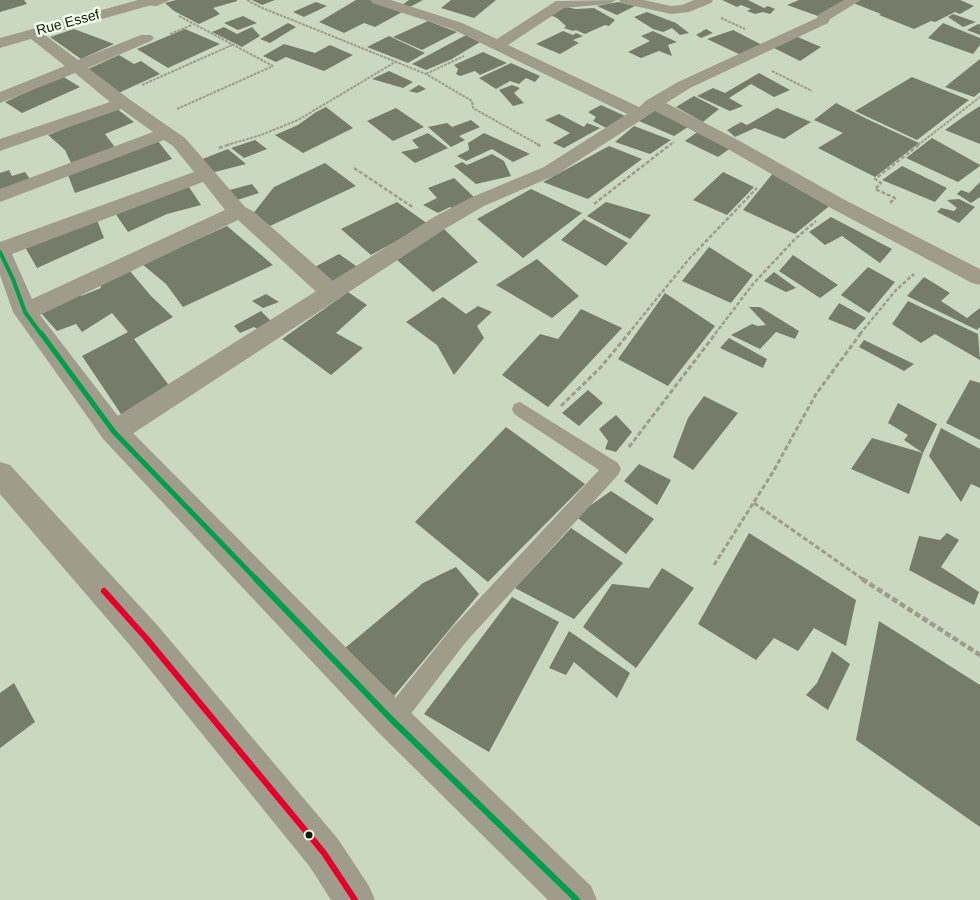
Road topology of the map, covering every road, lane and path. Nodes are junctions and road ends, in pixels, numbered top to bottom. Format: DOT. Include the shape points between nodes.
graph roads {
  1 [pos="247,0"];
  2 [pos="377,0"];
  3 [pos="610,0"];
  4 [pos="626,0"];
  5 [pos="854,0"];
  6 [pos="151,1"];
  7 [pos="701,3"];
  8 [pos="34,33"];
  9 [pos="146,38"];
  10 [pos="773,42"];
  11 [pos="0,43"];
  12 [pos="495,43"];
  13 [pos="232,44"];
  14 [pos="745,57"];
  15 [pos="398,61"];
  16 [pos="76,67"];
  17 [pos="426,74"];
  18 [pos="812,91"];
  19 [pos="980,97"];
  20 [pos="0,98"];
  21 [pos="119,100"];
  22 [pos="646,108"];
  23 [pos="149,122"];
  24 [pos="696,124"];
  25 [pos="166,133"];
  26 [pos="0,145"];
  27 [pos="192,156"];
  28 [pos="566,161"];
  29 [pos="771,167"];
  30 [pos="354,168"];
  31 [pos="207,174"];
  32 [pos="0,196"];
  33 [pos="836,203"];
  34 [pos="594,204"];
  35 [pos="238,212"];
  36 [pos="873,221"];
  37 [pos="437,224"];
  38 [pos="0,251"];
  39 [pos="934,254"];
  40 [pos="980,278"];
  41 [pos="332,293"];
  42 [pos="25,312"];
  43 [pos="520,409"];
  44 [pos="543,424"];
  45 [pos="114,432"];
  46 [pos="612,469"];
  47 [pos="0,474"];
  48 [pos="754,503"];
  49 [pos="714,565"];
  50 [pos="980,655"];
  51 [pos="392,720"];
  52 [pos="355,900"];
  53 [pos="577,900"];
  1 -- 15 [label="path"];
  2 -- 12 [label="street"];
  3 -- 12 [label="street" via="561,4"];
  4 -- 7 [label="street" via="671,10"];
  5 -- 10 [label="street" via="823,20"];
  6 -- 8 [label="street, Rue Essef"];
  6 -- 13 [label="path"];
  7 -- 10 [label="path"];
  8 -- 11 [label="street, Rue Essef"];
  8 -- 16 [label="street"];
  9 -- 16 [label="street"];
  10 -- 14 [label="street"];
  12 -- 17 [label="path"];
  12 -- 22 [label="street"];
  13 -- 21 [label="path"];
  13 -- 23 [label="path" via="273,66"];
  14 -- 18 [label="path"];
  14 -- 22 [label="street" via="684,85"];
  15 -- 17 [label="path"];
  15 -- 27 [label="path" via="298,120"];
  16 -- 20 [label="street"];
  16 -- 21 [label="street"];
  17 -- 28 [label="path" via="472,101 473,108"];
  19 -- 36 [label="path" via="875,179 881,182 875,189 895,198"];
  21 -- 23 [label="street"];
  21 -- 26 [label="street"];
  22 -- 24 [label="street"];
  22 -- 28 [label="street"];
  23 -- 25 [label="street"];
  24 -- 29 [label="street"];
  24 -- 34 [label="path"];
  25 -- 27 [label="street"];
  25 -- 32 [label="street"];
  27 -- 31 [label="street"];
  28 -- 37 [label="street"];
  29 -- 33 [label="street"];
  29 -- 44 [label="path" via="754,193 688,259 601,367"];
  30 -- 37 [label="path"];
  31 -- 35 [label="street"];
  31 -- 38 [label="street"];
  33 -- 36 [label="street"];
  33 -- 46 [label="path" via="795,238 753,284"];
  35 -- 41 [label="street"];
  35 -- 42 [label="street"];
  36 -- 39 [label="street"];
  37 -- 41 [label="street"];
  38 -- 42 [label="street"];
  39 -- 40 [label="street"];
  39 -- 48 [label="path" via="896,290 849,347 816,394"];
  41 -- 45 [label="street"];
  42 -- 45 [label="street"];
  43 -- 44 [label="lane"];
  44 -- 46 [label="lane"];
  45 -- 51 [label="street"];
  46 -- 51 [label="lane" via="458,636"];
  47 -- 52 [label="street" via="184,683 324,853"];
  48 -- 49 [label="path"];
  48 -- 50 [label="path" via="844,567"];
  51 -- 53 [label="street"];
}
